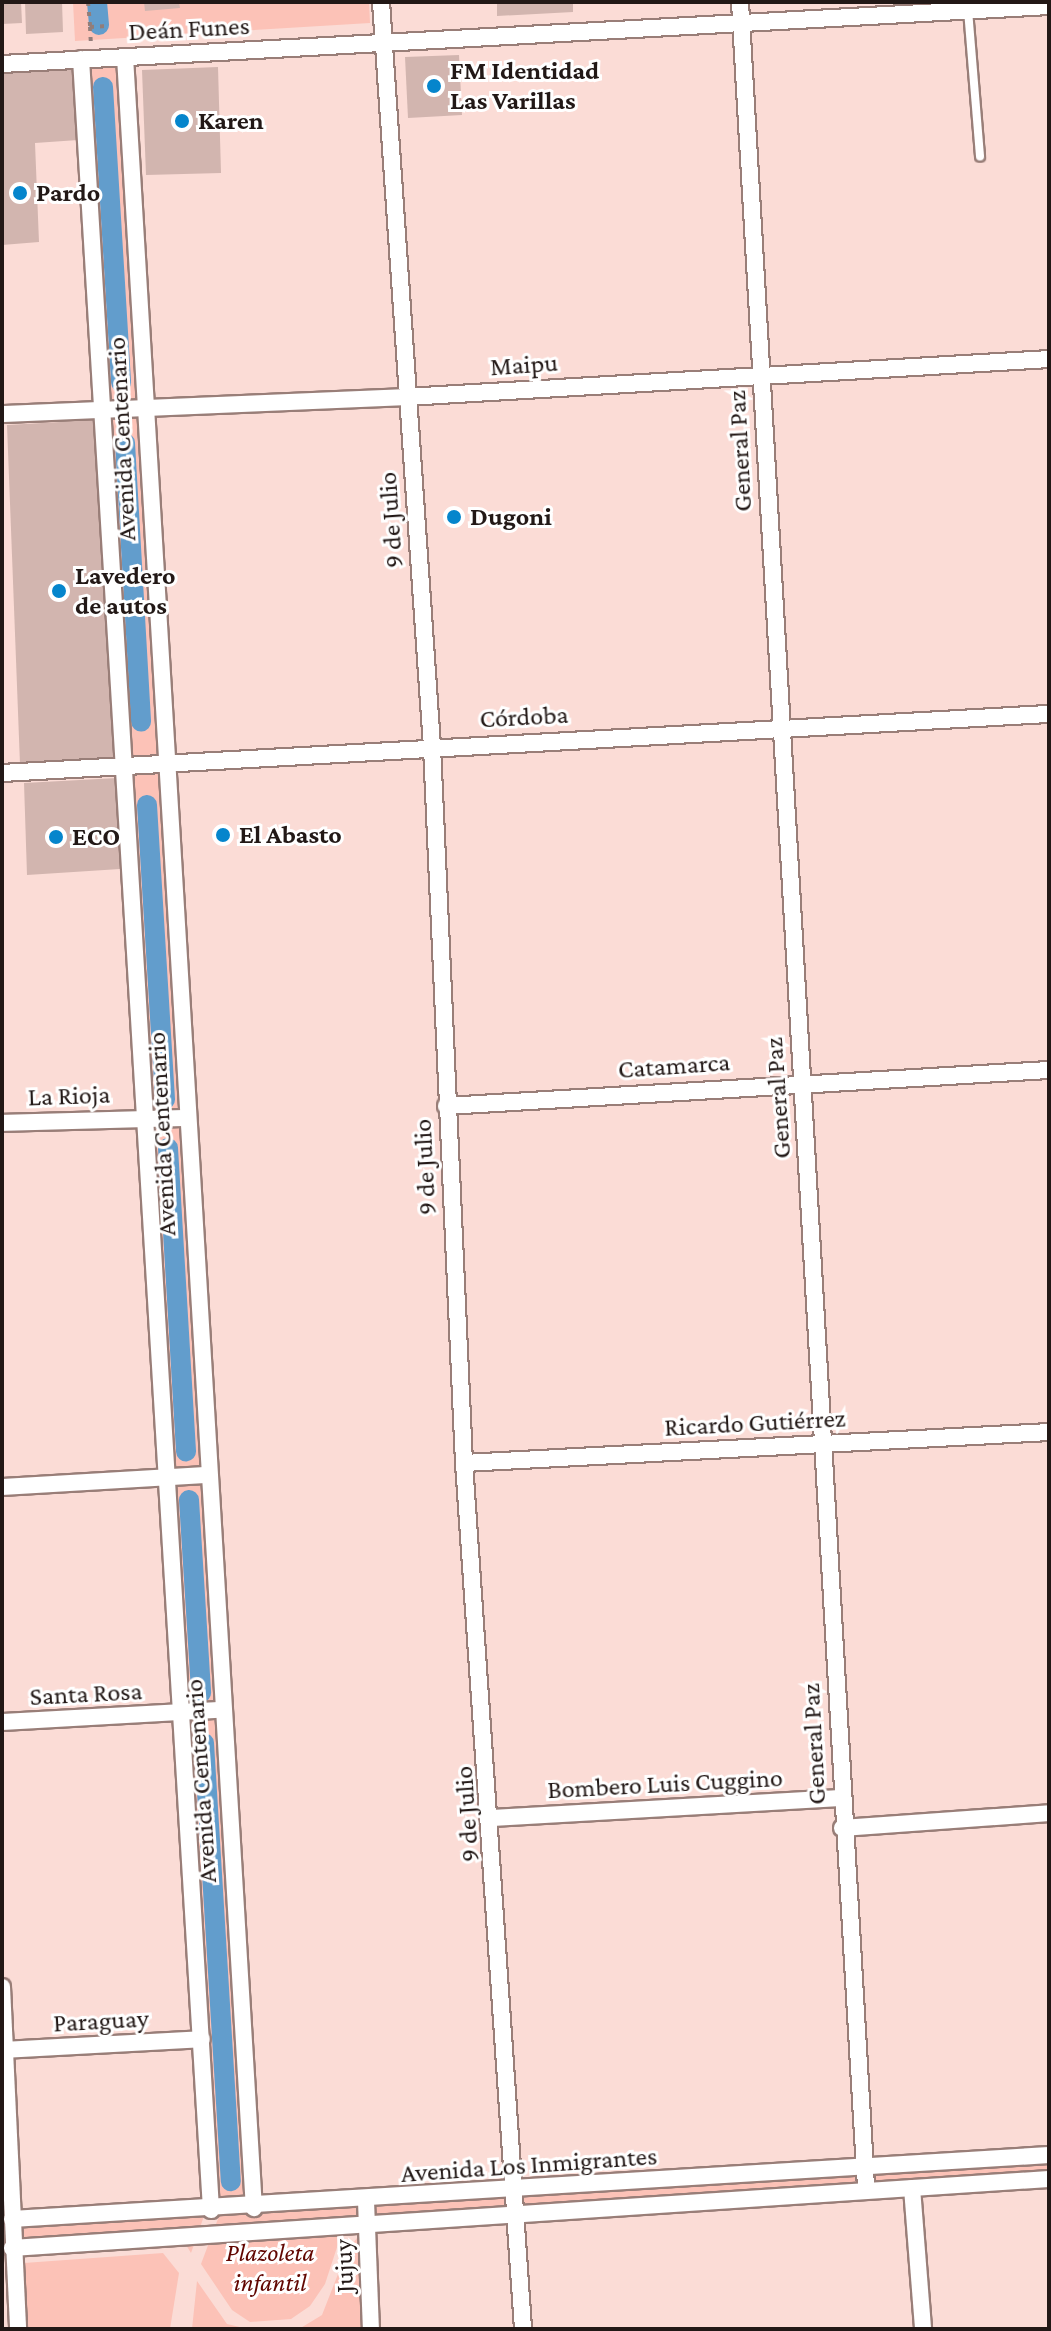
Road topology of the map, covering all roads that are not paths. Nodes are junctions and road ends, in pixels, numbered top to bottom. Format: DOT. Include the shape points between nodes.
graph roads {
  1 [pos="381,2"];
  2 [pos="740,2"];
  3 [pos="1049,6"];
  4 [pos="967,10"];
  5 [pos="741,21"];
  6 [pos="384,42"];
  7 [pos="125,57"];
  8 [pos="81,59"];
  9 [pos="2,64"];
  10 [pos="980,157"];
  11 [pos="1049,359"];
  12 [pos="759,373"];
  13 [pos="406,397"];
  14 [pos="144,405"];
  15 [pos="105,408"];
  16 [pos="2,414"];
  17 [pos="1049,714"];
  18 [pos="781,726"];
  19 [pos="432,747"];
  20 [pos="165,763"];
  21 [pos="127,765"];
  22 [pos="2,773"];
  23 [pos="1049,1070"];
  24 [pos="801,1081"];
  25 [pos="446,1106"];
  26 [pos="148,1118"];
  27 [pos="185,1118"];
  28 [pos="2,1123"];
  29 [pos="1049,1432"];
  30 [pos="826,1443"];
  31 [pos="464,1463"];
  32 [pos="206,1475"];
  33 [pos="169,1478"];
  34 [pos="2,1487"];
  35 [pos="220,1710"];
  36 [pos="183,1712"];
  37 [pos="2,1722"];
  38 [pos="840,1798"];
  39 [pos="1049,1813"];
  40 [pos="492,1818"];
  41 [pos="842,1828"];
  42 [pos="2,1987"];
  43 [pos="202,2039"];
  44 [pos="4,2050"];
  45 [pos="1049,2155"];
  46 [pos="864,2167"];
  47 [pos="1049,2179"];
  48 [pos="515,2188"];
  49 [pos="912,2188"];
  50 [pos="866,2190"];
  51 [pos="366,2201"];
  52 [pos="254,2208"];
  53 [pos="211,2210"];
  54 [pos="516,2214"];
  55 [pos="12,2219"];
  56 [pos="367,2227"];
  57 [pos="12,2248"];
  58 [pos="18,2329"];
  59 [pos="371,2329"];
  60 [pos="523,2329"];
  61 [pos="923,2329"];
  1 -- 6 [label="street, 9 de Julio"];
  2 -- 5 [label="street, General Paz"];
  3 -- 4 [label="street, Deán Funes"];
  4 -- 5 [label="street, Deán Funes"];
  4 -- 10 [label="lane"];
  5 -- 6 [label="street, Deán Funes"];
  5 -- 12 [label="street, General Paz"];
  6 -- 7 [label="street, Deán Funes"];
  6 -- 13 [label="street, 9 de Julio"];
  7 -- 8 [label="street, Deán Funes"];
  7 -- 14 [label="street, Avenida Centenario"];
  8 -- 9 [label="street, Deán Funes"];
  8 -- 15 [label="street, Avenida Centenario"];
  11 -- 12 [label="street, Maipu"];
  12 -- 13 [label="street, Maipu"];
  12 -- 18 [label="street, General Paz"];
  13 -- 14 [label="street, Maipu"];
  13 -- 19 [label="street, 9 de Julio"];
  14 -- 15 [label="street, Maipu"];
  14 -- 20 [label="street, Avenida Centenario"];
  15 -- 16 [label="street, Maipu"];
  15 -- 21 [label="street, Avenida Centenario"];
  17 -- 18 [label="street, Córdoba"];
  18 -- 19 [label="street, Córdoba"];
  18 -- 24 [label="street, General Paz"];
  19 -- 20 [label="street, Córdoba"];
  19 -- 25 [label="street, 9 de Julio"];
  20 -- 21 [label="street, Córdoba"];
  20 -- 27 [label="street, Avenida Centenario"];
  21 -- 22 [label="street, Córdoba"];
  21 -- 26 [label="street, Avenida Centenario"];
  23 -- 24 [label="street, Catamarca"];
  24 -- 25 [label="street, Catamarca"];
  24 -- 30 [label="street, General Paz"];
  25 -- 31 [label="street, 9 de Julio"];
  26 -- 27 [label="street, La Rioja"];
  26 -- 28 [label="street, La Rioja"];
  26 -- 33 [label="street, Avenida Centenario"];
  27 -- 32 [label="street, Avenida Centenario"];
  29 -- 30 [label="street, Ricardo Gutiérrez"];
  30 -- 31 [label="street, Ricardo Gutiérrez"];
  30 -- 38 [label="street, General Paz"];
  31 -- 40 [label="street, 9 de Julio"];
  32 -- 33 [label="street"];
  32 -- 35 [label="street, Avenida Centenario"];
  33 -- 34 [label="street"];
  33 -- 36 [label="street, Avenida Centenario"];
  35 -- 36 [label="street, Santa Rosa"];
  35 -- 52 [label="street, Avenida Centenario"];
  36 -- 37 [label="street, Santa Rosa"];
  36 -- 43 [label="street, Avenida Centenario"];
  38 -- 40 [label="street, Bombero Luis Cuggino"];
  38 -- 41 [label="street, General Paz"];
  39 -- 41 [label="street"];
  40 -- 48 [label="street, 9 de Julio"];
  41 -- 46 [label="street, General Paz"];
  42 -- 44 [label="street"];
  43 -- 44 [label="street, Paraguay"];
  43 -- 53 [label="street, Avenida Centenario"];
  44 -- 55 [label="street"];
  45 -- 46 [label="street, Avenida Los Inmigrantes"];
  46 -- 48 [label="street, Avenida Los Inmigrantes"];
  46 -- 50 [label="street, General Paz"];
  47 -- 49 [label="street, Avenida Los Inmigrantes"];
  48 -- 51 [label="street, Avenida Los Inmigrantes"];
  48 -- 54 [label="street, 9 de Julio"];
  49 -- 50 [label="street, Avenida Los Inmigrantes"];
  49 -- 61 [label="street"];
  50 -- 54 [label="street, Avenida Los Inmigrantes"];
  51 -- 52 [label="street, Avenida Los Inmigrantes"];
  51 -- 56 [label="street, Jujuy"];
  52 -- 53 [label="street, Avenida Los Inmigrantes"];
  53 -- 55 [label="street, Avenida Los Inmigrantes"];
  54 -- 56 [label="street, Avenida Los Inmigrantes"];
  54 -- 60 [label="street, 9 de Julio"];
  55 -- 57 [label="street"];
  56 -- 57 [label="street, Avenida Los Inmigrantes"];
  56 -- 59 [label="street, Jujuy"];
  57 -- 58 [label="street"];
}
